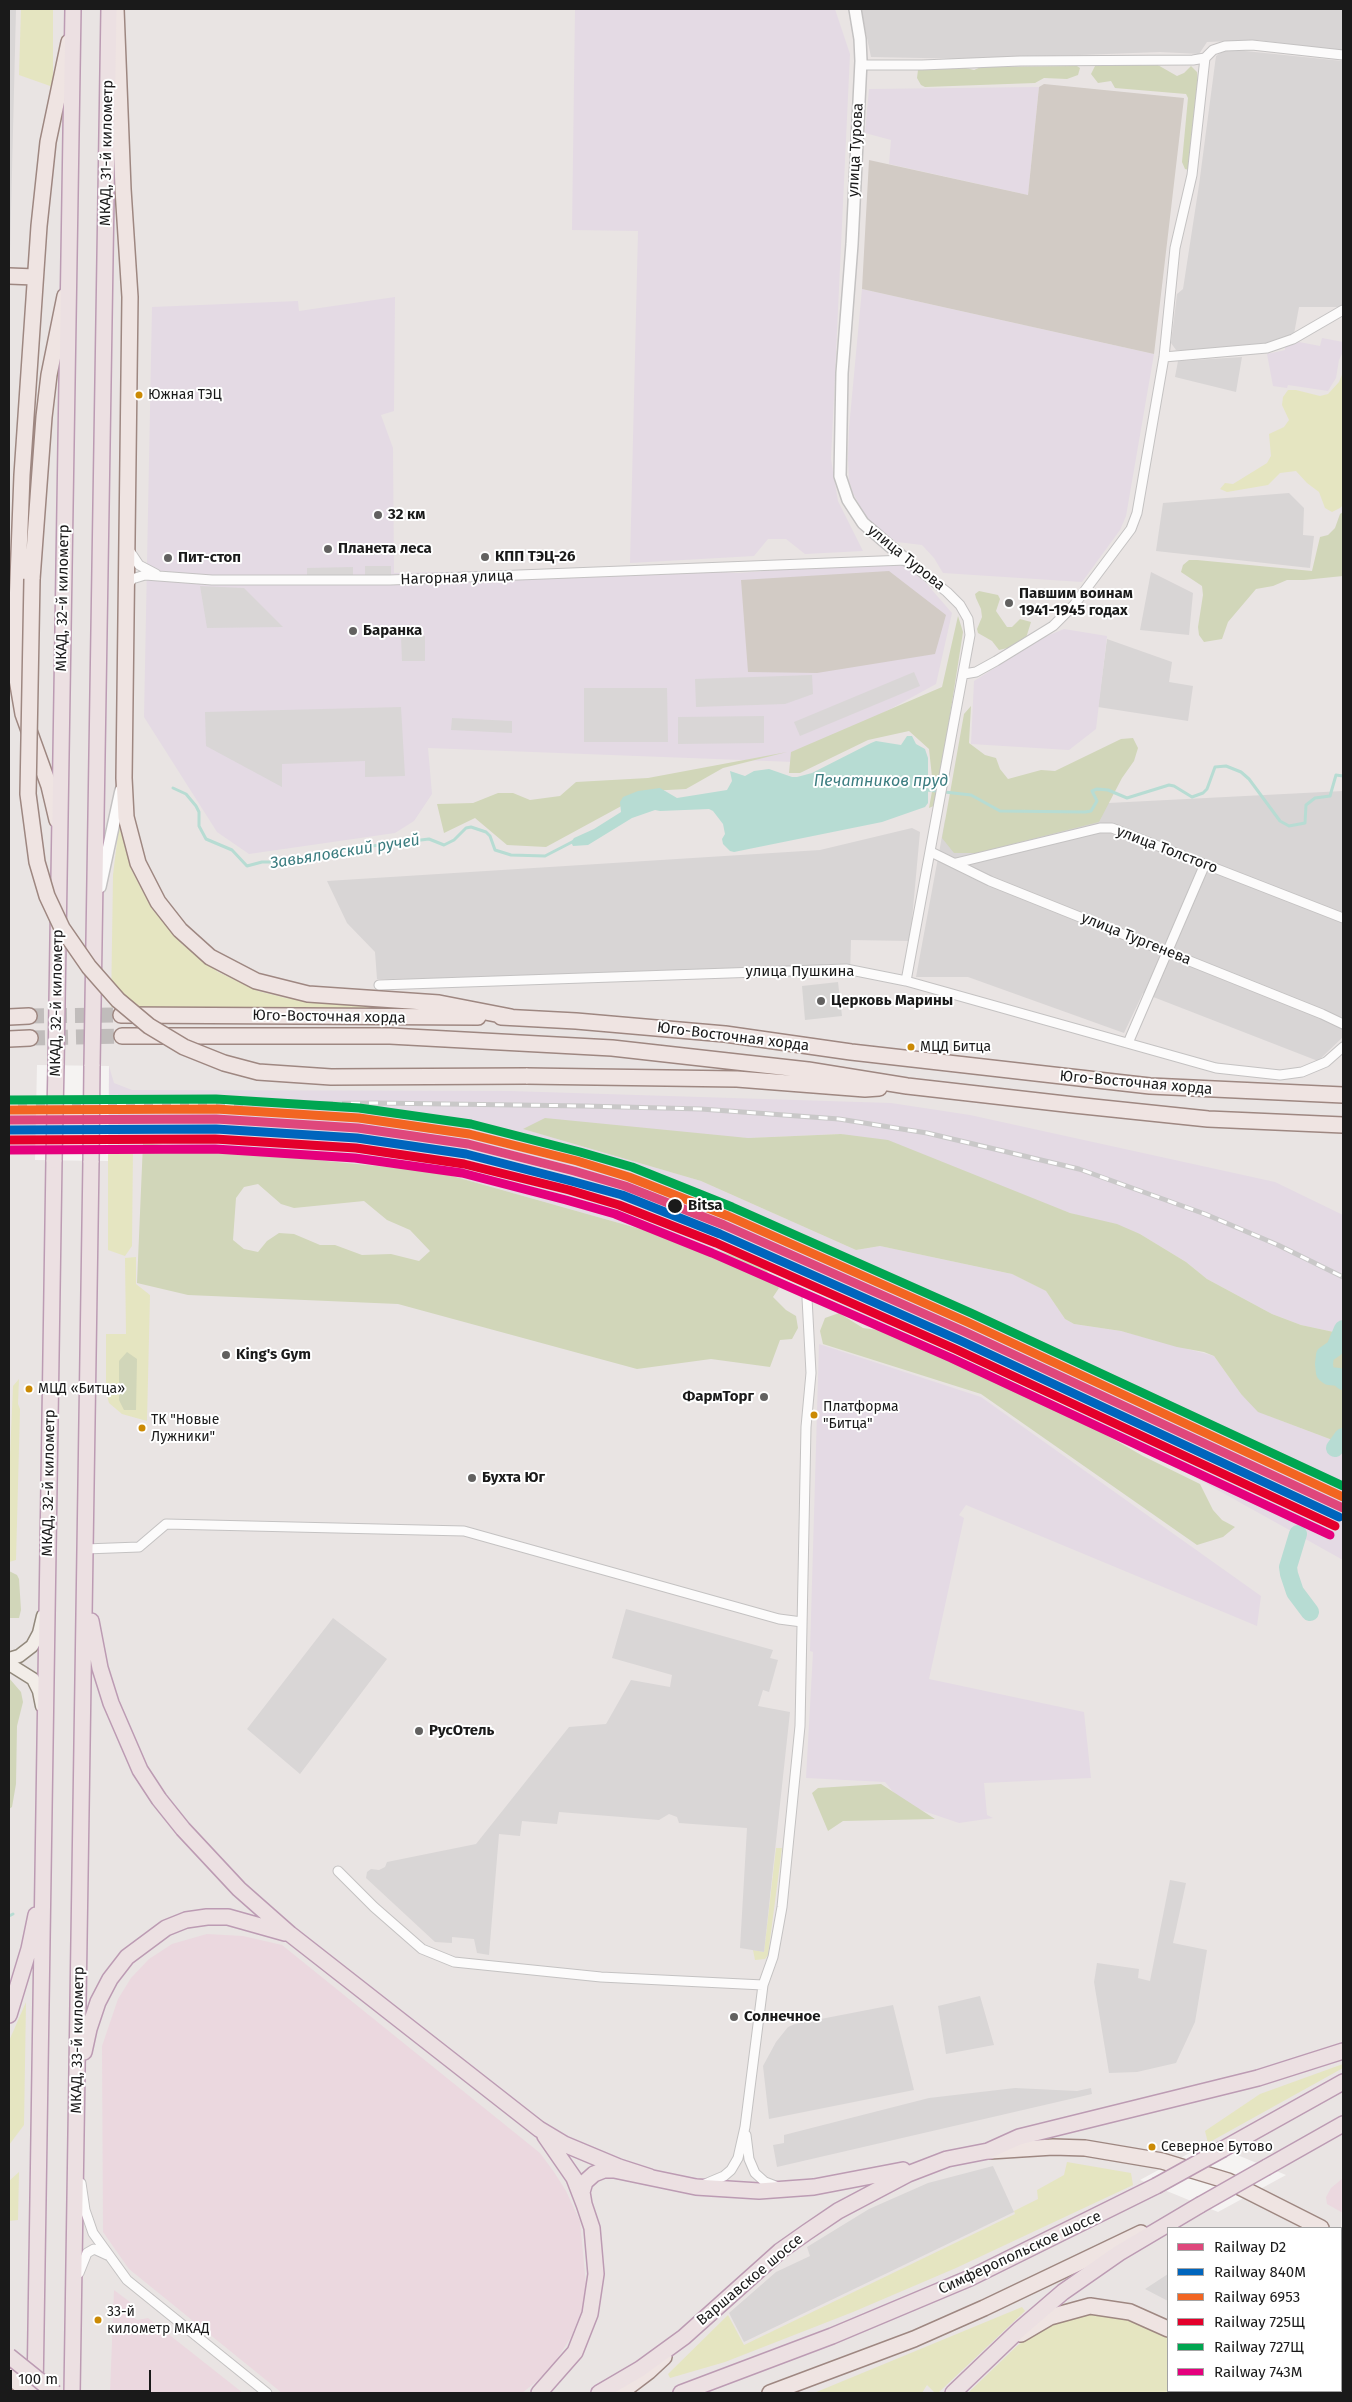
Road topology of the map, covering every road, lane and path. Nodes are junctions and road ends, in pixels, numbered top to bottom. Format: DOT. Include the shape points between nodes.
graph roads {
  1 [pos="109,9"];
  2 [pos="116,9"];
  3 [pos="855,9"];
  4 [pos="73,16"];
  5 [pos="1343,55"];
  6 [pos="1205,58"];
  7 [pos="860,65"];
  8 [pos="9,276"];
  9 [pos="35,278"];
  10 [pos="67,284"];
  11 [pos="1343,310"];
  12 [pos="1164,358"];
  13 [pos="127,546"];
  14 [pos="906,560"];
  15 [pos="158,575"];
  16 [pos="127,588"];
  17 [pos="964,674"];
  18 [pos="124,778"];
  19 [pos="60,837"];
  20 [pos="931,852"];
  21 [pos="956,864"];
  22 [pos="1205,864"];
  23 [pos="94,913"];
  24 [pos="1343,918"];
  25 [pos="1167,952"];
  26 [pos="906,981"];
  27 [pos="378,985"];
  28 [pos="122,1015"];
  29 [pos="29,1016"];
  30 [pos="9,1017"];
  31 [pos="511,1017"];
  32 [pos="1343,1024"];
  33 [pos="122,1036"];
  34 [pos="30,1038"];
  35 [pos="9,1039"];
  36 [pos="1128,1042"];
  37 [pos="1343,1046"];
  38 [pos="908,1086"];
  39 [pos="1343,1095"];
  40 [pos="1343,1125"];
  41 [pos="807,1298"];
  42 [pos="85,1549"];
  43 [pos="48,1596"];
  44 [pos="802,1622"];
  45 [pos="9,1659"];
  46 [pos="9,1664"];
  47 [pos="46,1722"];
  48 [pos="44,1862"];
  49 [pos="338,1871"];
  50 [pos="290,1934"];
  51 [pos="763,1985"];
  52 [pos="9,2015"];
  53 [pos="1343,2051"];
  54 [pos="1343,2082"];
  55 [pos="76,2123"];
  56 [pos="1343,2124"];
  57 [pos="745,2128"];
  58 [pos="539,2129"];
  59 [pos="76,2146"];
  60 [pos="988,2151"];
  61 [pos="948,2159"];
  62 [pos="650,2177"];
  63 [pos="696,2187"];
  64 [pos="789,2190"];
  65 [pos="584,2204"];
  66 [pos="1200,2204"];
  67 [pos="1319,2227"];
  68 [pos="107,2255"];
  69 [pos="73,2316"];
  70 [pos="1167,2329"];
  71 [pos="684,2337"];
  72 [pos="9,2356"];
  73 [pos="992,2356"];
  74 [pos="9,2376"];
  75 [pos="1343,2392"];
  76 [pos="30,2393"];
  77 [pos="36,2393"];
  78 [pos="55,2393"];
  79 [pos="72,2393"];
  80 [pos="267,2393"];
  81 [pos="539,2393"];
  82 [pos="599,2393"];
  83 [pos="620,2393"];
  84 [pos="681,2393"];
  85 [pos="770,2393"];
  86 [pos="953,2393"];
  87 [pos="1336,2393"];
  1 -- 23 [label="highway, МКАД, 31-й километр"];
  2 -- 13 [label="main road" via="130,297"];
  3 -- 7 [label="street, улица Турова"];
  4 -- 9 [label="main road" via="48,142"];
  4 -- 10 [label="highway"];
  5 -- 6 [label="street" via="1243,45 1213,50"];
  6 -- 7 [label="street"];
  6 -- 12 [label="street" via="1192,175 1172,267"];
  7 -- 14 [label="street, улица Турова" via="842,373 840,476 848,500 863,523"];
  8 -- 9 [label="main road"];
  9 -- 19 [label="main road" via="22,475 16,657 23,714 49,786"];
  10 -- 19 [label="highway, МКАД, 32-й километр"];
  10 -- 38 [label="main road, bridge" via="47,391 38,471 32,579 28,794 37,862 47,896 66,934 118,1000 149,1026 184,1047 258,1072 332,1078 526,1076 737,1080 865,1090"];
  11 -- 12 [label="street" via="1293,339 1267,348"];
  12 -- 17 [label="street" via="1137,513 1131,529 1074,605 1053,626 982,669"];
  13 -- 15 [label="street, Нагорная улица" via="134,561"];
  13 -- 16 [label="main road"];
  14 -- 15 [label="street, Нагорная улица" via="390,580 212,580"];
  14 -- 17 [label="street, улица Турова" via="947,592 965,612 970,635"];
  15 -- 16 [label="street, Нагорная улица" via="134,578 128,582"];
  16 -- 18 [label="main road"];
  17 -- 20 [label="street, улица Турова"];
  18 -- 23 [label="street"];
  18 -- 31 [label="main road" via="126,817 132,845 149,887 180,930 226,967 273,987 308,994 439,1003"];
  19 -- 43 [label="highway, МКАД, 32-й километр, bridge"];
  20 -- 21 [label="street, улица Тургенева"];
  20 -- 26 [label="street, улица Турова"];
  21 -- 22 [label="street, улица Толстого" via="1100,828 1112,828"];
  21 -- 25 [label="street, улица Тургенева" via="990,881"];
  22 -- 24 [label="street, улица Толстого"];
  22 -- 25 [label="street"];
  23 -- 42 [label="highway, bridge"];
  25 -- 32 [label="street, улица Тургенева"];
  25 -- 36 [label="street"];
  26 -- 27 [label="street, улица Пушкина" via="846,969"];
  26 -- 36 [label="street, улица Пушкина"];
  28 -- 31 [label="main road, Юго-Восточная хорда"];
  29 -- 30 [label="main road"];
  31 -- 39 [label="main road, Юго-Восточная хорда" via="724,1034 1140,1085"];
  33 -- 38 [label="main road, Юго-Восточная хорда" via="390,1036 512,1041 734,1061"];
  34 -- 35 [label="main road"];
  36 -- 37 [label="street, улица Пушкина" via="1216,1068 1280,1075 1326,1062"];
  38 -- 40 [label="main road, Юго-Восточная хорда" via="1208,1119"];
  41 -- 44 [label="street" via="811,1373 806,1427"];
  42 -- 44 [label="street" via="139,1547 166,1524 464,1531 780,1619"];
  42 -- 50 [label="highway" via="87,1596 100,1668 125,1741 140,1770 183,1829 239,1889"];
  42 -- 55 [label="highway, МКАД, 33-й километр"];
  43 -- 45 [label="main road" via="39,1633 32,1646"];
  43 -- 47 [label="highway, МКАД, 32-й километр"];
  44 -- 51 [label="street" via="800,1726 790,1836 782,1907"];
  46 -- 47 [label="main road" via="33,1679"];
  47 -- 48 [label="highway"];
  48 -- 52 [label="highway" via="29,1949"];
  48 -- 77 [label="highway"];
  49 -- 51 [label="street" via="422,1949 454,1962 601,1976"];
  50 -- 55 [label="highway" via="228,1916 207,1917 186,1920 166,1928 127,1956 98,2002 89,2029 80,2071"];
  50 -- 58 [label="highway"];
  51 -- 57 [label="street"];
  53 -- 60 [label="highway" via="1258,2078 1019,2137"];
  54 -- 84 [label="highway, Симферопольское шоссе, bridge" via="1156,2186 962,2282 777,2358"];
  55 -- 59 [label="highway, МКАД, 33-й километр"];
  56 -- 66 [label="highway, bridge"];
  57 -- 63 [label="street" via="738,2158 731,2170"];
  57 -- 64 [label="street" via="755,2174 765,2182"];
  58 -- 62 [label="highway" via="564,2144 619,2168"];
  58 -- 65 [label="highway" via="574,2178"];
  59 -- 68 [label="street" via="85,2210 93,2233"];
  59 -- 69 [label="highway, МКАД, 33-й километр"];
  60 -- 61 [label="highway, Варшавское шоссе"];
  60 -- 67 [label="main road, Варшавское шоссе" via="1085,2148 1162,2160 1228,2181"];
  61 -- 64 [label="highway" via="875,2176"];
  61 -- 71 [label="highway, Варшавское шоссе" via="876,2190 807,2232 780,2251"];
  62 -- 63 [label="highway"];
  62 -- 65 [label="highway" via="614,2170 594,2174 585,2182 582,2192"];
  63 -- 64 [label="highway" via="735,2191"];
  65 -- 81 [label="highway" via="595,2250 596,2274 590,2314 575,2352"];
  66 -- 73 [label="highway" via="1092,2271 1041,2310"];
  66 -- 85 [label="main road" via="984,2308"];
  68 -- 69 [label="street" via="94,2249 82,2260"];
  68 -- 80 [label="street" via="144,2296"];
  69 -- 79 [label="highway, МКАД, 33-й километр"];
  70 -- 73 [label="main road" via="1116,2308 1085,2307 1066,2311 1032,2327"];
  71 -- 82 [label="highway" via="640,2369"];
  71 -- 83 [label="main road, Варшавское шоссе" via="650,2372"];
  72 -- 78 [label="highway, bridge"];
  73 -- 86 [label="highway"];
  74 -- 76 [label="main road"];
  75 -- 87 [label="main road"];
}
